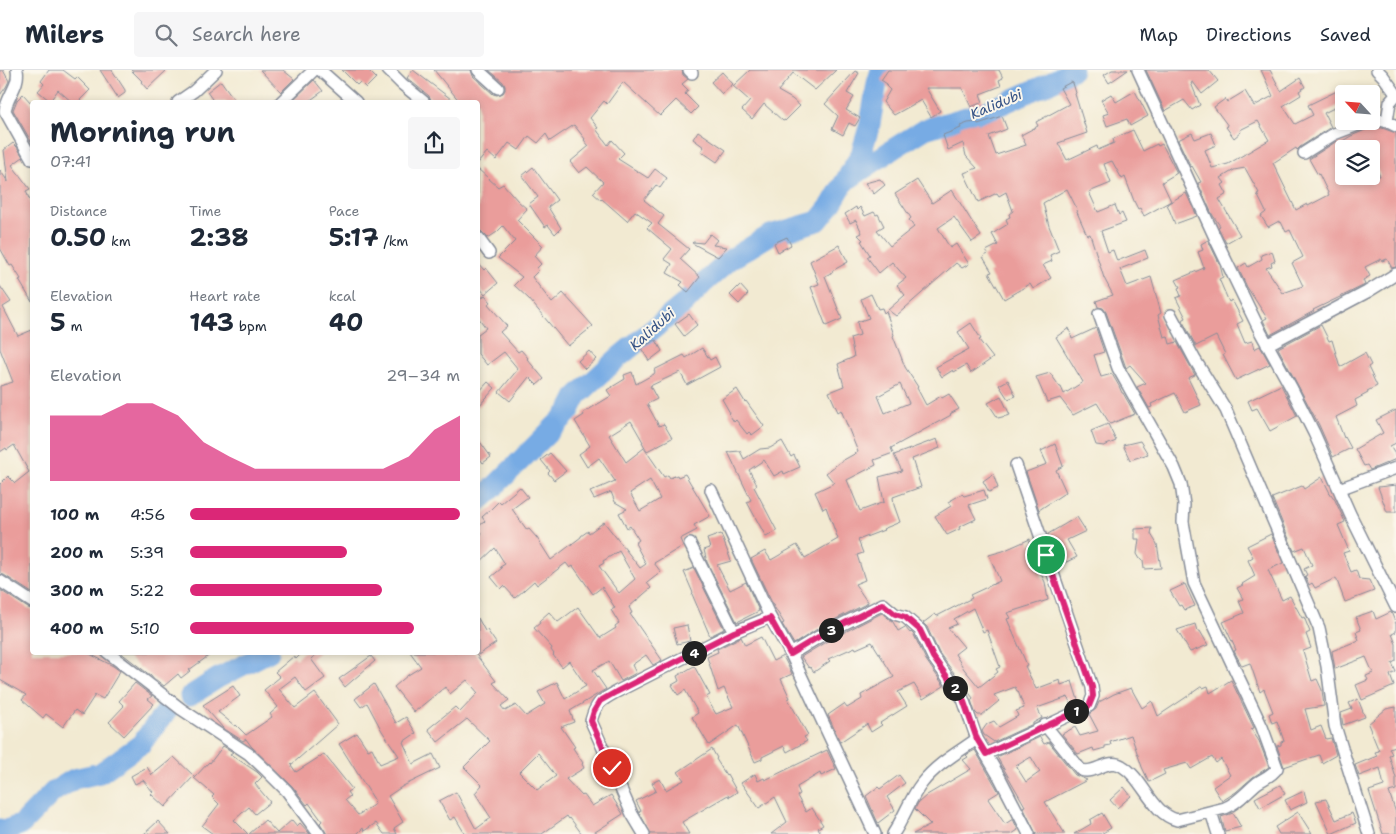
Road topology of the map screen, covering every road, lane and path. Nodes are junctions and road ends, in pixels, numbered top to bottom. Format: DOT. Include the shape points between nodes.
graph roads {
  1 [pos="17,70"];
  2 [pos="216,70"];
  3 [pos="314,70"];
  4 [pos="320,70"];
  5 [pos="388,70"];
  6 [pos="478,70"];
  7 [pos="1138,70"];
  8 [pos="1377,70"];
  9 [pos="498,88"];
  10 [pos="1396,94"];
  11 [pos="181,100"];
  12 [pos="282,100"];
  13 [pos="354,100"];
  14 [pos="422,100"];
  15 [pos="1391,123"];
  16 [pos="1345,130"];
  17 [pos="1304,153"];
  18 [pos="30,156"];
  19 [pos="480,241"];
  20 [pos="489,253"];
  21 [pos="1396,274"];
  22 [pos="1099,314"];
  23 [pos="1171,314"];
  24 [pos="1267,345"];
  25 [pos="1016,465"];
  26 [pos="1396,468"];
  27 [pos="1339,489"];
  28 [pos="711,490"];
  29 [pos="690,544"];
  30 [pos="0,581"];
  31 [pos="30,601"];
  32 [pos="1396,607"];
  33 [pos="770,618"];
  34 [pos="734,632"];
  35 [pos="790,654"];
  36 [pos="111,655"];
  37 [pos="1045,725"];
  38 [pos="977,739"];
  39 [pos="986,754"];
  40 [pos="1211,812"];
  41 [pos="319,834"];
  42 [pos="644,834"];
  43 [pos="875,834"];
  44 [pos="893,834"];
  45 [pos="1028,834"];
  46 [pos="1218,834"];
  47 [pos="1369,834"];
  1 -- 18 [label="street" via="18,80 5,111"];
  2 -- 11 [label="street"];
  3 -- 12 [label="street"];
  4 -- 13 [label="street"];
  5 -- 14 [label="street"];
  6 -- 9 [label="street"];
  7 -- 24 [label="street"];
  8 -- 10 [label="street"];
  10 -- 15 [label="street" via="1390,102"];
  16 -- 17 [label="street"];
  19 -- 20 [label="street"];
  21 -- 24 [label="street"];
  22 -- 40 [label="street" via="1118,368 1174,466 1181,484 1183,522 1194,583 1262,728 1277,768 1232,806"];
  23 -- 47 [label="street" via="1226,410 1319,628 1335,726"];
  24 -- 27 [label="street" via="1310,424"];
  25 -- 37 [label="street" via="1092,687 1089,706"];
  26 -- 27 [label="street"];
  27 -- 32 [label="street"];
  28 -- 33 [label="street"];
  29 -- 34 [label="street"];
  30 -- 31 [label="street"];
  33 -- 34 [label="street"];
  33 -- 35 [label="street"];
  34 -- 42 [label="street" via="600,701 594,711 591,721"];
  35 -- 38 [label="street" via="883,604 920,630 933,657 963,699"];
  35 -- 43 [label="street"];
  36 -- 41 [label="street" via="181,709 249,754 287,791"];
  37 -- 39 [label="street"];
  37 -- 40 [label="street" via="1081,770 1120,764 1170,818 1177,820"];
  38 -- 39 [label="street"];
  38 -- 44 [label="street" via="938,766 921,784"];
  39 -- 45 [label="street"];
  40 -- 46 [label="street"];
}
